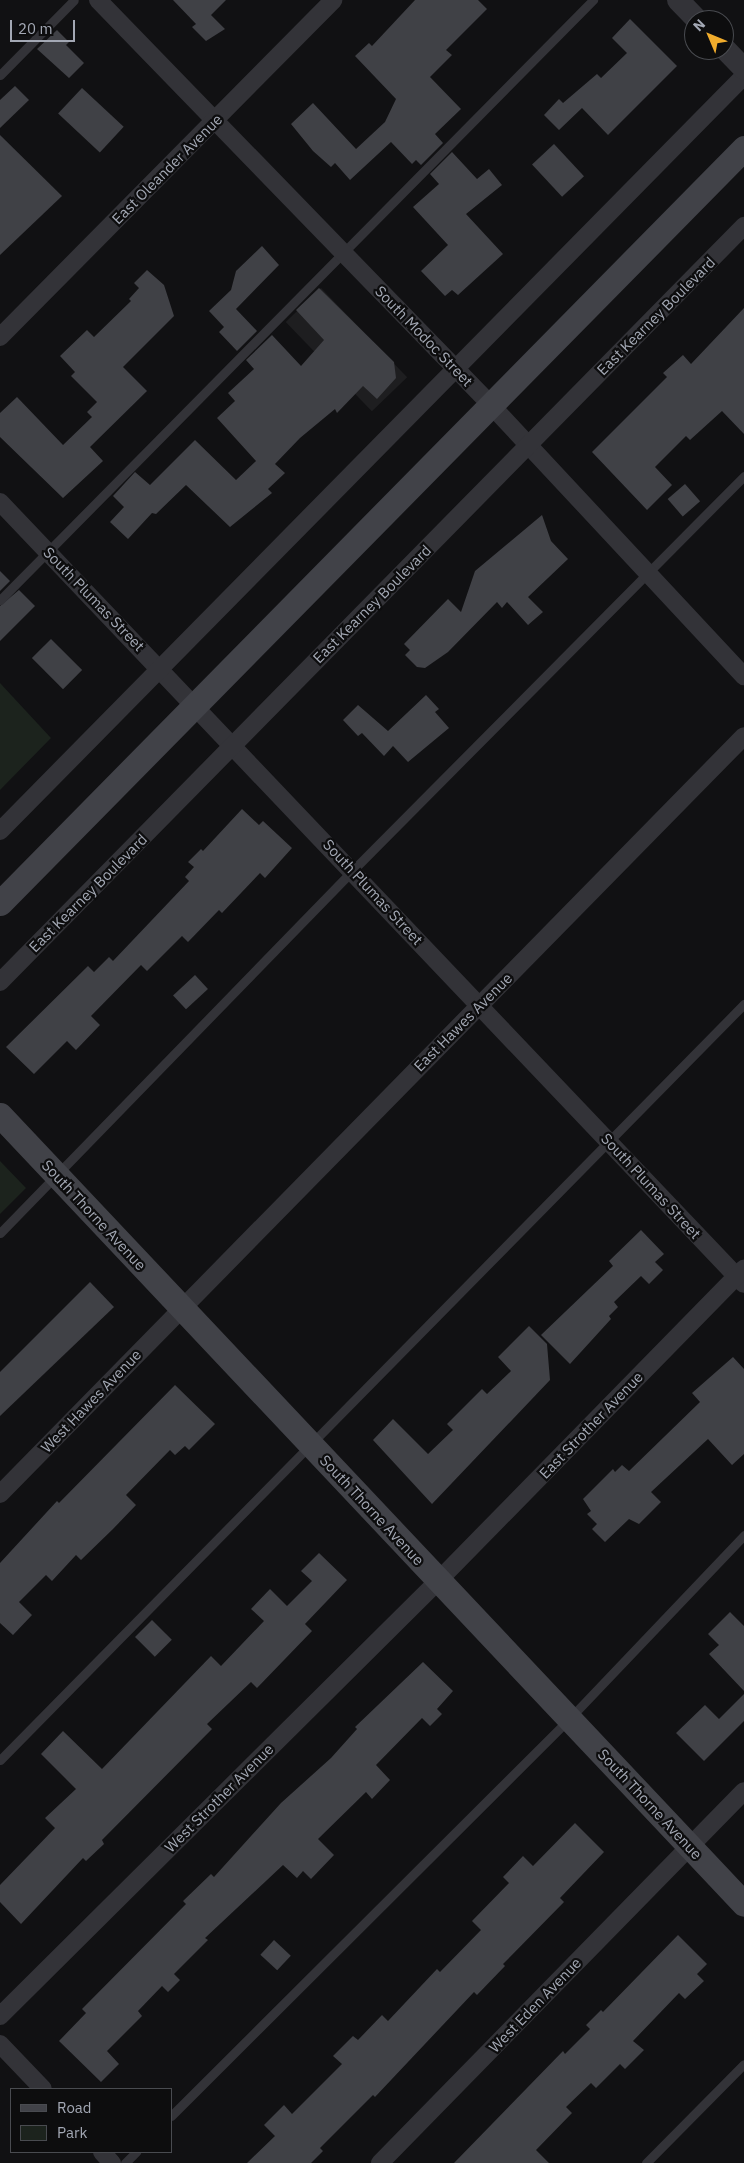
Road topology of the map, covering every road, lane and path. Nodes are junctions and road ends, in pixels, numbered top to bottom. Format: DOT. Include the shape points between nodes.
graph roads {
  1 [pos="74,0"];
  2 [pos="98,0"];
  3 [pos="334,0"];
  4 [pos="593,0"];
  5 [pos="678,0"];
  6 [pos="688,10"];
  7 [pos="734,58"];
  8 [pos="744,69"];
  9 [pos="0,75"];
  10 [pos="744,76"];
  11 [pos="215,120"];
  12 [pos="744,148"];
  13 [pos="744,226"];
  14 [pos="343,253"];
  15 [pos="0,337"];
  16 [pos="456,369"];
  17 [pos="491,405"];
  18 [pos="528,445"];
  19 [pos="744,476"];
  20 [pos="0,502"];
  21 [pos="48,551"];
  22 [pos="649,574"];
  23 [pos="0,600"];
  24 [pos="160,668"];
  25 [pos="744,676"];
  26 [pos="195,704"];
  27 [pos="744,736"];
  28 [pos="234,745"];
  29 [pos="0,831"];
  30 [pos="353,870"];
  31 [pos="0,903"];
  32 [pos="0,982"];
  33 [pos="744,1004"];
  34 [pos="480,1005"];
  35 [pos="0,1115"];
  36 [pos="609,1141"];
  37 [pos="57,1176"];
  38 [pos="0,1233"];
  39 [pos="742,1276"];
  40 [pos="182,1308"];
  41 [pos="311,1445"];
  42 [pos="0,1494"];
  43 [pos="744,1535"];
  44 [pos="438,1580"];
  45 [pos="569,1719"];
  46 [pos="0,1760"];
  47 [pos="744,1791"];
  48 [pos="689,1846"];
  49 [pos="744,1904"];
  50 [pos="0,2016"];
  51 [pos="0,2044"];
  52 [pos="744,2064"];
  53 [pos="41,2088"];
  54 [pos="172,2115"];
  55 [pos="103,2153"];
  56 [pos="135,2153"];
  57 [pos="112,2163"];
  58 [pos="125,2163"];
  59 [pos="380,2163"];
  60 [pos="646,2163"];
  1 -- 9 [label="lane"];
  2 -- 11 [label="street, South Modoc Street"];
  3 -- 11 [label="street, East Oleander Avenue"];
  4 -- 14 [label="lane"];
  5 -- 6 [label="street"];
  7 -- 8 [label="street"];
  10 -- 16 [label="street"];
  11 -- 14 [label="street, South Modoc Street"];
  11 -- 15 [label="street, East Oleander Avenue"];
  12 -- 17 [label="main road"];
  13 -- 18 [label="street, East Kearney Boulevard"];
  14 -- 16 [label="street, South Modoc Street"];
  14 -- 21 [label="lane"];
  16 -- 17 [label="street, South Modoc Street"];
  16 -- 24 [label="street"];
  17 -- 18 [label="street, South Modoc Street"];
  17 -- 26 [label="main road"];
  18 -- 22 [label="street, South Modoc Street"];
  18 -- 28 [label="street, East Kearney Boulevard"];
  19 -- 22 [label="lane"];
  20 -- 21 [label="street, South Plumas Street"];
  21 -- 23 [label="lane"];
  21 -- 24 [label="street, South Plumas Street"];
  22 -- 25 [label="street, South Modoc Street"];
  22 -- 30 [label="lane"];
  24 -- 26 [label="street, South Plumas Street"];
  24 -- 29 [label="street"];
  26 -- 28 [label="street, South Plumas Street"];
  26 -- 31 [label="main road"];
  27 -- 34 [label="street, East Hawes Avenue"];
  28 -- 30 [label="street, South Plumas Street"];
  28 -- 32 [label="street, East Kearney Boulevard"];
  30 -- 34 [label="street, South Plumas Street"];
  30 -- 37 [label="lane"];
  33 -- 36 [label="lane"];
  34 -- 36 [label="street, South Plumas Street"];
  34 -- 40 [label="street, East Hawes Avenue"];
  35 -- 37 [label="main road, South Thorne Avenue"];
  36 -- 39 [label="street, South Plumas Street"];
  36 -- 41 [label="lane"];
  37 -- 38 [label="lane"];
  37 -- 40 [label="main road, South Thorne Avenue"];
  39 -- 44 [label="street, East Strother Avenue"];
  40 -- 41 [label="main road, South Thorne Avenue"];
  40 -- 42 [label="street, West Hawes Avenue"];
  41 -- 44 [label="main road, South Thorne Avenue"];
  41 -- 46 [label="lane"];
  43 -- 45 [label="lane"];
  44 -- 45 [label="main road, South Thorne Avenue"];
  44 -- 50 [label="street, West Strother Avenue"];
  45 -- 48 [label="main road, South Thorne Avenue"];
  45 -- 54 [label="lane"];
  47 -- 48 [label="street, West Eden Avenue"];
  48 -- 49 [label="main road, South Thorne Avenue"];
  48 -- 59 [label="street, West Eden Avenue"];
  51 -- 53 [label="street"];
  52 -- 60 [label="lane"];
  55 -- 57 [label="street"];
  56 -- 58 [label="lane"];
}
